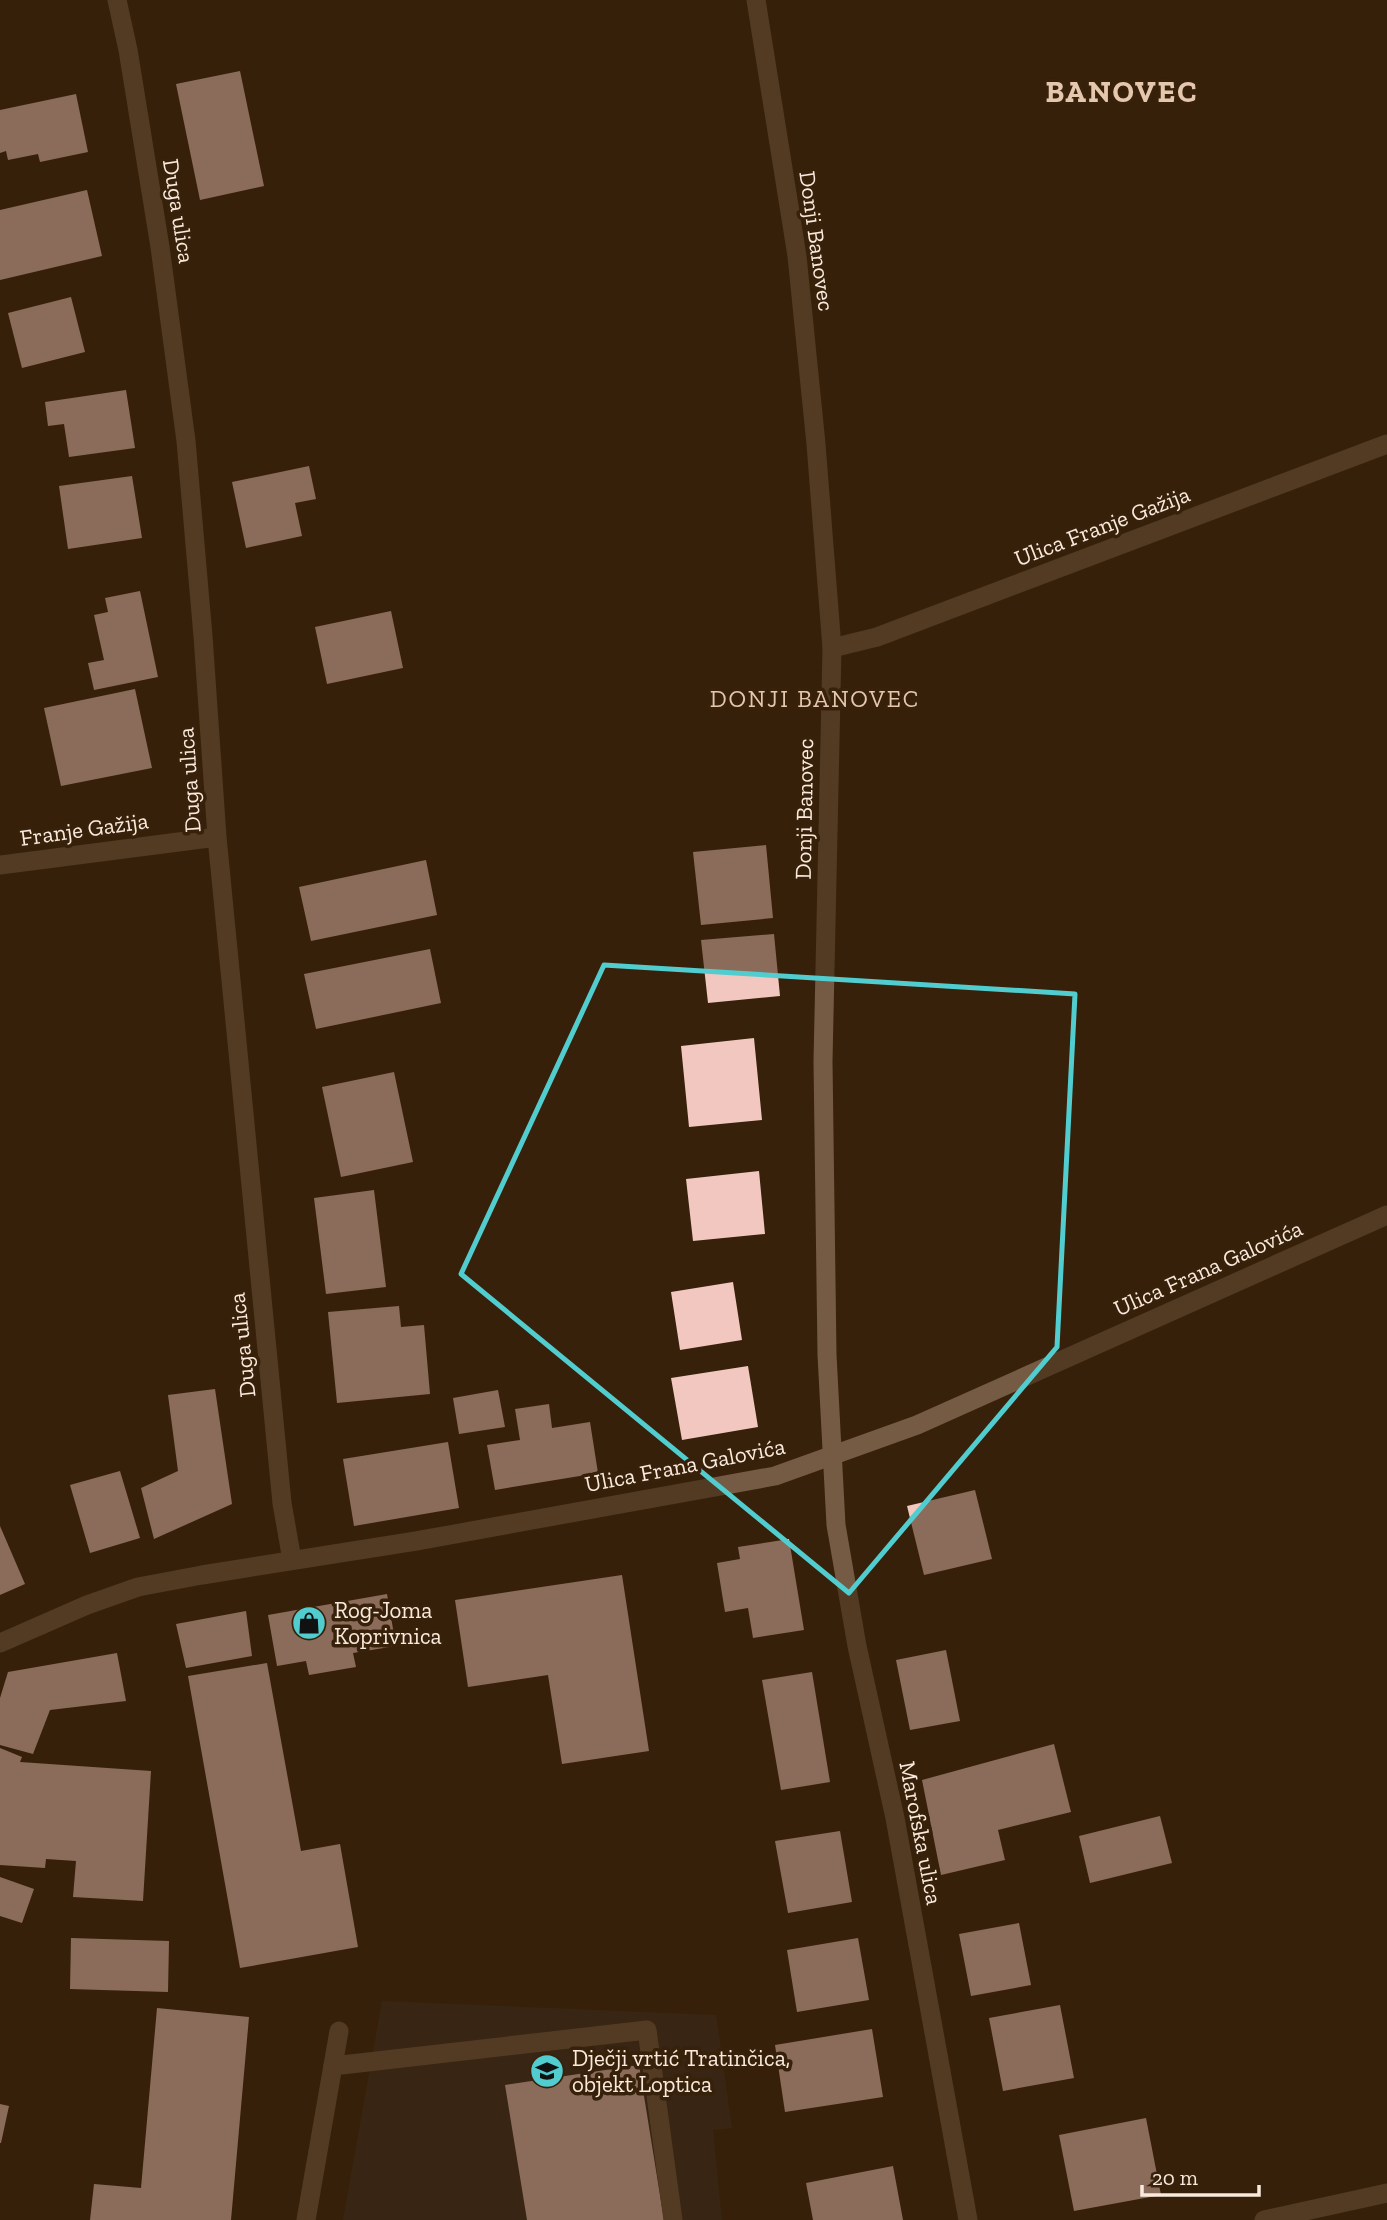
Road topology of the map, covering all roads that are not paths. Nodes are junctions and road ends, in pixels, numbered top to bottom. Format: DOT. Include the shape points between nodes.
graph roads {
  1 [pos="117,0"];
  2 [pos="756,0"];
  3 [pos="1387,444"];
  4 [pos="832,648"];
  5 [pos="217,837"];
  6 [pos="0,865"];
  7 [pos="1387,1215"];
  8 [pos="832,1456"];
  9 [pos="292,1560"];
  10 [pos="0,1643"];
  11 [pos="339,2031"];
  12 [pos="333,2066"];
  13 [pos="1387,2193"];
  14 [pos="306,2220"];
  15 [pos="673,2220"];
  16 [pos="968,2220"];
  17 [pos="1264,2220"];
  1 -- 5 [label="street, Duga ulica" via="160,247 186,441"];
  2 -- 4 [label="street, Donji Banovec" via="797,257"];
  3 -- 4 [label="street, Ulica Franje Gažija" via="877,637"];
  4 -- 8 [label="street, Donji Banovec" via="823,1061"];
  5 -- 6 [label="street, Franje Gažija"];
  5 -- 9 [label="street, Duga ulica" via="282,1503"];
  7 -- 8 [label="street, Ulica Frana Galovića" via="932,1418"];
  8 -- 9 [label="street, Ulica Frana Galovića" via="775,1476"];
  8 -- 16 [label="street, Marofska ulica" via="836,1525 857,1646 895,1818"];
  9 -- 10 [label="street, Ulica Frana Galovića" via="138,1587"];
  11 -- 12 [label="street"];
  12 -- 14 [label="street"];
  12 -- 15 [label="street" via="647,2030"];
  13 -- 17 [label="street"];
}
